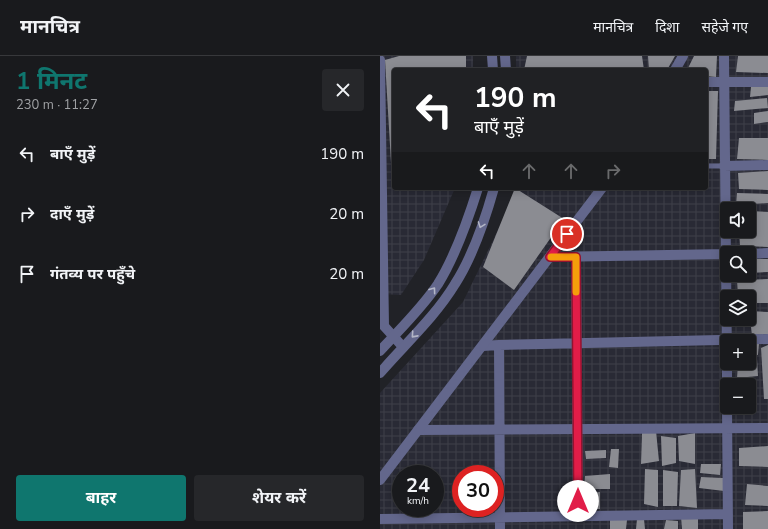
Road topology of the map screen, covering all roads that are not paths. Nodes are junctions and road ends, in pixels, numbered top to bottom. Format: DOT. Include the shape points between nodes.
graph roads {
  1 [pos="492,56"];
  2 [pos="505,56"];
  3 [pos="682,56"];
  4 [pos="724,56"];
  5 [pos="380,60"];
  6 [pos="493,68"];
  7 [pos="506,68"];
  8 [pos="676,68"];
  9 [pos="708,82"];
  10 [pos="724,82"];
  11 [pos="768,82"];
  12 [pos="768,165"];
  13 [pos="708,166"];
  14 [pos="724,166"];
  15 [pos="477,190"];
  16 [pos="493,190"];
  17 [pos="600,190"];
  18 [pos="381,224"];
  19 [pos="726,246"];
  20 [pos="768,253"];
  21 [pos="720,254"];
  22 [pos="756,254"];
  23 [pos="550,257"];
  24 [pos="576,257"];
  25 [pos="726,282"];
  26 [pos="382,326"];
  27 [pos="727,334"];
  28 [pos="392,337"];
  29 [pos="756,339"];
  30 [pos="768,339"];
  31 [pos="720,340"];
  32 [pos="576,343"];
  33 [pos="499,345"];
  34 [pos="482,346"];
  35 [pos="403,347"];
  36 [pos="380,351"];
  37 [pos="380,373"];
  38 [pos="727,414"];
  39 [pos="768,428"];
  40 [pos="499,429"];
  41 [pos="578,429"];
  42 [pos="728,429"];
  43 [pos="418,430"];
  44 [pos="499,465"];
  45 [pos="380,480"];
  46 [pos="728,514"];
  47 [pos="578,515"];
  48 [pos="504,516"];
  49 [pos="460,517"];
  50 [pos="500,517"];
  51 [pos="380,519"];
  52 [pos="500,529"];
  53 [pos="728,529"];
  1 -- 6 [label="street"];
  2 -- 7 [label="street"];
  3 -- 8 [label="street"];
  4 -- 10 [label="street"];
  5 -- 18 [label="street"];
  9 -- 10 [label="street"];
  10 -- 11 [label="street"];
  10 -- 14 [label="street"];
  12 -- 14 [label="street"];
  13 -- 14 [label="lane"];
  14 -- 19 [label="street"];
  28 -- 15 [label="street, one-way" via="438,283 450,262"];
  16 -- 35 [label="street, one-way" via="462,272 435,312"];
  17 -- 23 [label="street"];
  18 -- 26 [label="street"];
  20 -- 22 [label="street"];
  21 -- 24 [label="street"];
  23 -- 24 [label="street"];
  23 -- 34 [label="street"];
  24 -- 32 [label="street"];
  25 -- 27 [label="street"];
  26 -- 28 [label="street"];
  28 -- 35 [label="street"];
  28 -- 36 [label="street"];
  29 -- 30 [label="street"];
  31 -- 32 [label="street"];
  32 -- 33 [label="street"];
  32 -- 41 [label="street"];
  33 -- 34 [label="street"];
  33 -- 40 [label="street"];
  34 -- 43 [label="street"];
  35 -- 37 [label="street"];
  38 -- 42 [label="street"];
  39 -- 42 [label="street"];
  40 -- 41 [label="street"];
  40 -- 43 [label="street"];
  40 -- 44 [label="street"];
  41 -- 42 [label="street"];
  41 -- 47 [label="street"];
  42 -- 46 [label="street"];
  43 -- 45 [label="street"];
  46 -- 47 [label="street"];
  46 -- 53 [label="street"];
  47 -- 48 [label="street"];
  49 -- 51 [label="street"];
  50 -- 52 [label="street"];
}
